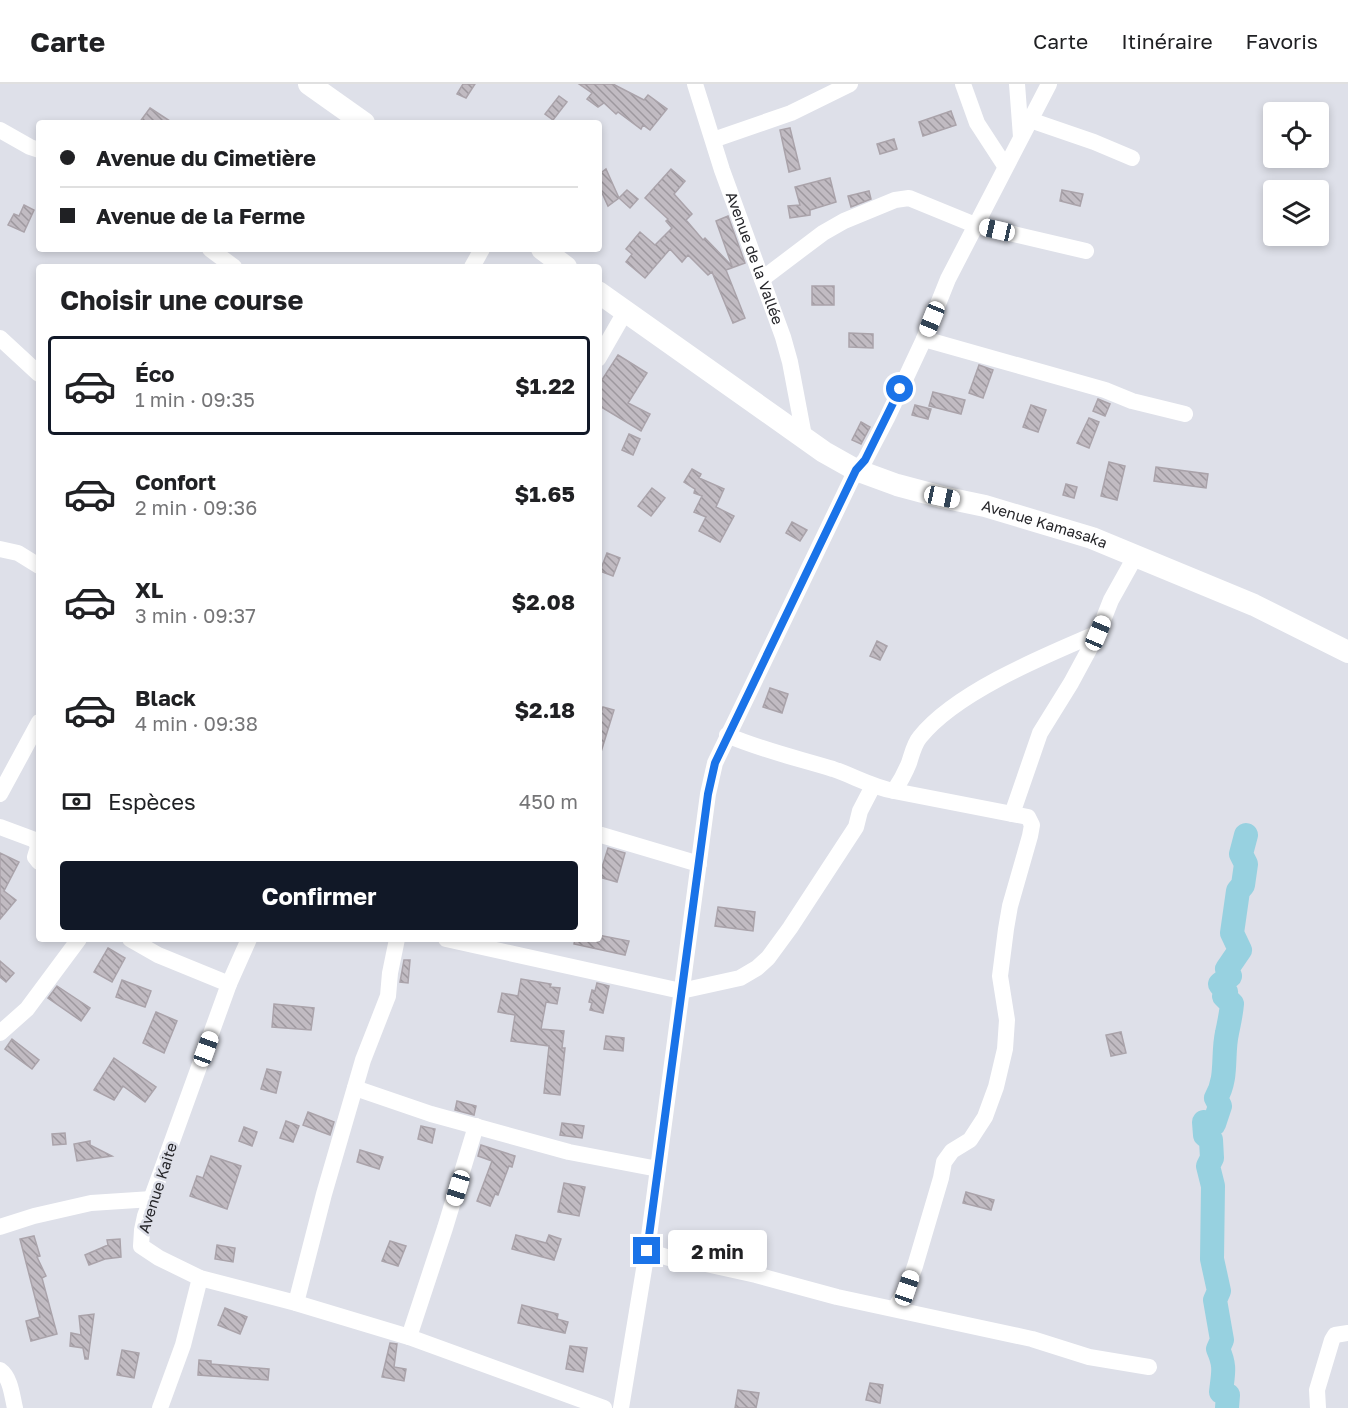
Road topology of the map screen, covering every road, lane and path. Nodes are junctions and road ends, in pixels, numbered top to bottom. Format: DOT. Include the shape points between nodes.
graph roads {
  1 [pos="309,84"];
  2 [pos="695,84"];
  3 [pos="850,84"];
  4 [pos="963,84"];
  5 [pos="1017,84"];
  6 [pos="1049,84"];
  7 [pos="360,120"];
  8 [pos="1030,120"];
  9 [pos="0,130"];
  10 [pos="1021,137"];
  11 [pos="713,140"];
  12 [pos="36,149"];
  13 [pos="1132,158"];
  14 [pos="1005,166"];
  15 [pos="975,225"];
  16 [pos="1086,251"];
  17 [pos="214,252"];
  18 [pos="546,252"];
  19 [pos="230,264"];
  20 [pos="562,264"];
  21 [pos="762,279"];
  22 [pos="602,295"];
  23 [pos="625,312"];
  24 [pos="0,338"];
  25 [pos="924,339"];
  26 [pos="602,351"];
  27 [pos="36,371"];
  28 [pos="1185,414"];
  29 [pos="804,436"];
  30 [pos="856,470"];
  31 [pos="0,549"];
  32 [pos="1135,557"];
  33 [pos="36,564"];
  34 [pos="1098,633"];
  35 [pos="1348,652"];
  36 [pos="36,728"];
  37 [pos="727,735"];
  38 [pos="873,786"];
  39 [pos="894,791"];
  40 [pos="0,794"];
  41 [pos="1012,814"];
  42 [pos="0,827"];
  43 [pos="602,835"];
  44 [pos="36,841"];
  45 [pos="699,864"];
  46 [pos="77,942"];
  47 [pos="135,942"];
  48 [pos="248,942"];
  49 [pos="396,942"];
  50 [pos="460,942"];
  51 [pos="229,984"];
  52 [pos="681,991"];
  53 [pos="0,1034"];
  54 [pos="355,1088"];
  55 [pos="476,1126"];
  56 [pos="657,1169"];
  57 [pos="152,1199"];
  58 [pos="0,1227"];
  59 [pos="647,1251"];
  60 [pos="200,1278"];
  61 [pos="296,1303"];
  62 [pos="895,1308"];
  63 [pos="1348,1333"];
  64 [pos="409,1337"];
  65 [pos="1149,1367"];
  66 [pos="0,1370"];
  67 [pos="15,1408"];
  68 [pos="160,1408"];
  69 [pos="604,1408"];
  70 [pos="621,1408"];
  71 [pos="1318,1408"];
  1 -- 7 [label="street"];
  2 -- 11 [label="street, Avenue de la Vallée"];
  3 -- 11 [label="street" via="791,113"];
  4 -- 14 [label="street" via="977,123"];
  5 -- 10 [label="street"];
  6 -- 8 [label="street"];
  8 -- 10 [label="street"];
  8 -- 13 [label="street"];
  9 -- 12 [label="street"];
  10 -- 14 [label="street"];
  11 -- 21 [label="street, Avenue de la Vallée"];
  14 -- 15 [label="street"];
  15 -- 16 [label="street"];
  15 -- 21 [label="street" via="909,198 896,200 837,225"];
  15 -- 25 [label="street"];
  17 -- 19 [label="street"];
  18 -- 20 [label="street"];
  21 -- 29 [label="street, Avenue de la Vallée" via="790,362"];
  22 -- 23 [label="street, Avenue Kamasaka"];
  23 -- 26 [label="street"];
  23 -- 29 [label="street, Avenue Kamasaka"];
  24 -- 27 [label="street"];
  25 -- 28 [label="street" via="1105,390 1132,402"];
  25 -- 30 [label="street" via="879,434"];
  29 -- 30 [label="street, Avenue Kamasaka"];
  30 -- 32 [label="street, Avenue Kamasaka" via="897,485 1092,538"];
  30 -- 37 [label="street"];
  31 -- 33 [label="street" via="18,553"];
  32 -- 34 [label="street"];
  32 -- 35 [label="street, Avenue Kamasaka" via="1254,605"];
  34 -- 39 [label="street" via="991,683 936,721 916,742"];
  34 -- 41 [label="street" via="1040,733"];
  36 -- 40 [label="street"];
  37 -- 38 [label="street"];
  37 -- 45 [label="street" via="715,763"];
  38 -- 39 [label="street"];
  38 -- 52 [label="street" via="856,827 768,958 740,978"];
  39 -- 41 [label="street"];
  41 -- 62 [label="street" via="1028,816 1032,825 1010,906 1000,976 1005,1049 985,1117 970,1140 952,1151 944,1162 915,1266"];
  42 -- 44 [label="street"];
  43 -- 45 [label="street"];
  45 -- 52 [label="street"];
  46 -- 53 [label="street" via="27,1009"];
  47 -- 51 [label="street"];
  48 -- 51 [label="street, Avenue Kaite"];
  49 -- 54 [label="street" via="388,996"];
  50 -- 52 [label="street"];
  51 -- 57 [label="street, Avenue Kaite"];
  52 -- 56 [label="street"];
  54 -- 55 [label="street"];
  54 -- 61 [label="street"];
  55 -- 56 [label="street" via="569,1152"];
  55 -- 64 [label="street"];
  56 -- 59 [label="street"];
  57 -- 58 [label="street" via="91,1203"];
  57 -- 60 [label="street, Avenue Kaite" via="143,1224 141,1246"];
  59 -- 62 [label="street"];
  59 -- 70 [label="street"];
  60 -- 61 [label="street"];
  60 -- 68 [label="street" via="183,1345"];
  61 -- 64 [label="street"];
  62 -- 65 [label="street" via="1032,1339 1089,1357"];
  63 -- 71 [label="street" via="1335,1335 1332,1340 1317,1390"];
  64 -- 69 [label="street"];
  66 -- 67 [label="street" via="8,1379"];
}
